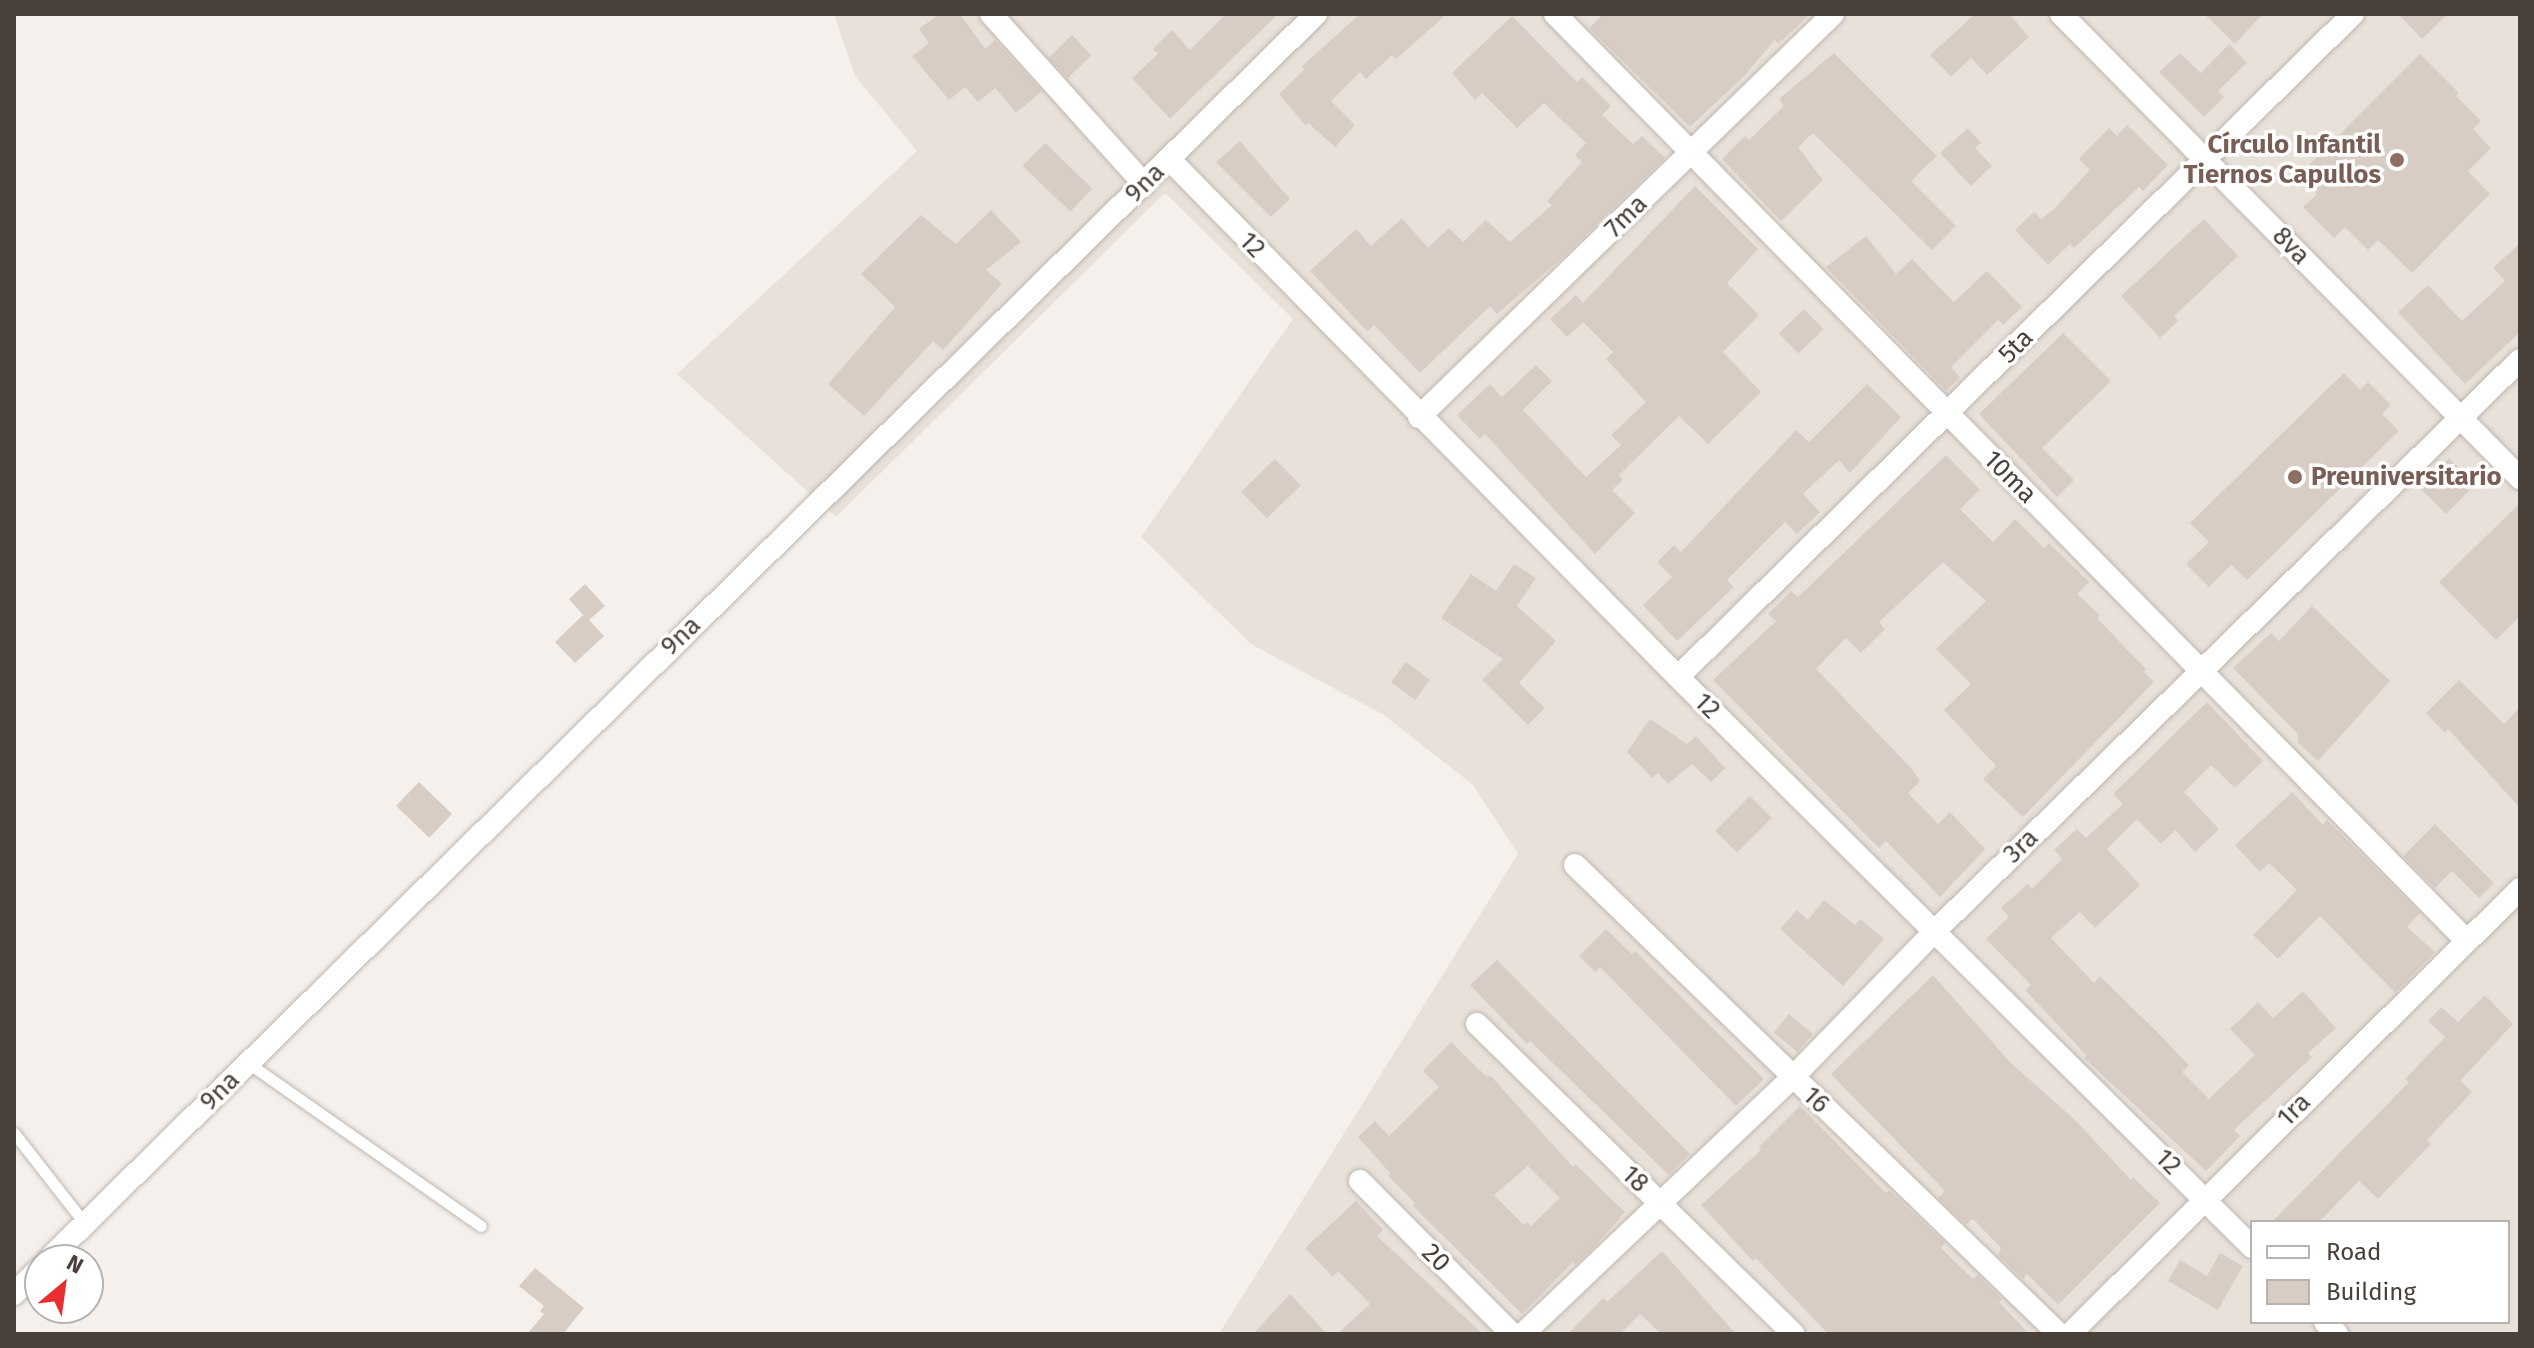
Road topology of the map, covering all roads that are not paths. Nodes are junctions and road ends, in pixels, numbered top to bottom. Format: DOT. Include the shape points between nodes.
graph roads {
  1 [pos="991,14"];
  2 [pos="1316,14"];
  3 [pos="1555,14"];
  4 [pos="1833,14"];
  5 [pos="2061,14"];
  6 [pos="2353,14"];
  7 [pos="1691,152"];
  8 [pos="1169,159"];
  9 [pos="2205,159"];
  10 [pos="1144,184"];
  11 [pos="2520,360"];
  12 [pos="1947,413"];
  13 [pos="1419,417"];
  14 [pos="2460,418"];
  15 [pos="2520,478"];
  16 [pos="2201,671"];
  17 [pos="1678,677"];
  18 [pos="1575,865"];
  19 [pos="2520,889"];
  20 [pos="1935,931"];
  21 [pos="2465,939"];
  22 [pos="1477,1024"];
  23 [pos="248,1063"];
  24 [pos="1793,1077"];
  25 [pos="14,1133"];
  26 [pos="1360,1181"];
  27 [pos="2205,1198"];
  28 [pos="1660,1202"];
  29 [pos="85,1224"];
  30 [pos="481,1226"];
  31 [pos="64,1244"];
  32 [pos="2250,1245"];
  33 [pos="1512,1334"];
  34 [pos="1523,1334"];
  35 [pos="1794,1334"];
  36 [pos="2059,1334"];
  37 [pos="2070,1334"];
  1 -- 10 [label="street"];
  2 -- 8 [label="street, 9na"];
  3 -- 7 [label="street, 10ma"];
  4 -- 7 [label="street, 7ma"];
  5 -- 9 [label="street, 8va"];
  6 -- 9 [label="street, 5ta"];
  7 -- 12 [label="street, 10ma"];
  7 -- 13 [label="street, 7ma"];
  8 -- 10 [label="street, 9na"];
  8 -- 13 [label="street, 12"];
  9 -- 12 [label="street, 5ta"];
  9 -- 14 [label="street, 8va"];
  10 -- 23 [label="street, 9na"];
  11 -- 14 [label="street, 3ra"];
  12 -- 16 [label="street, 10ma"];
  12 -- 17 [label="street, 5ta"];
  13 -- 17 [label="street, 12"];
  14 -- 15 [label="street, 8va"];
  14 -- 16 [label="street, 3ra"];
  16 -- 20 [label="street, 3ra"];
  16 -- 21 [label="street, 10ma"];
  17 -- 20 [label="street, 12"];
  18 -- 24 [label="street, 16"];
  19 -- 21 [label="street, 1ra"];
  20 -- 24 [label="street, 3ra"];
  20 -- 27 [label="street, 12"];
  21 -- 27 [label="street, 1ra"];
  22 -- 28 [label="street, 18"];
  23 -- 29 [label="street, 9na"];
  23 -- 30 [label="lane"];
  24 -- 28 [label="street, 3ra"];
  24 -- 36 [label="street, 16"];
  25 -- 29 [label="lane"];
  26 -- 33 [label="street, 20"];
  27 -- 32 [label="street, 12"];
  27 -- 37 [label="street, 1ra"];
  28 -- 34 [label="street, 3ra"];
  28 -- 35 [label="street, 18"];
  29 -- 31 [label="street, 9na"];
}
